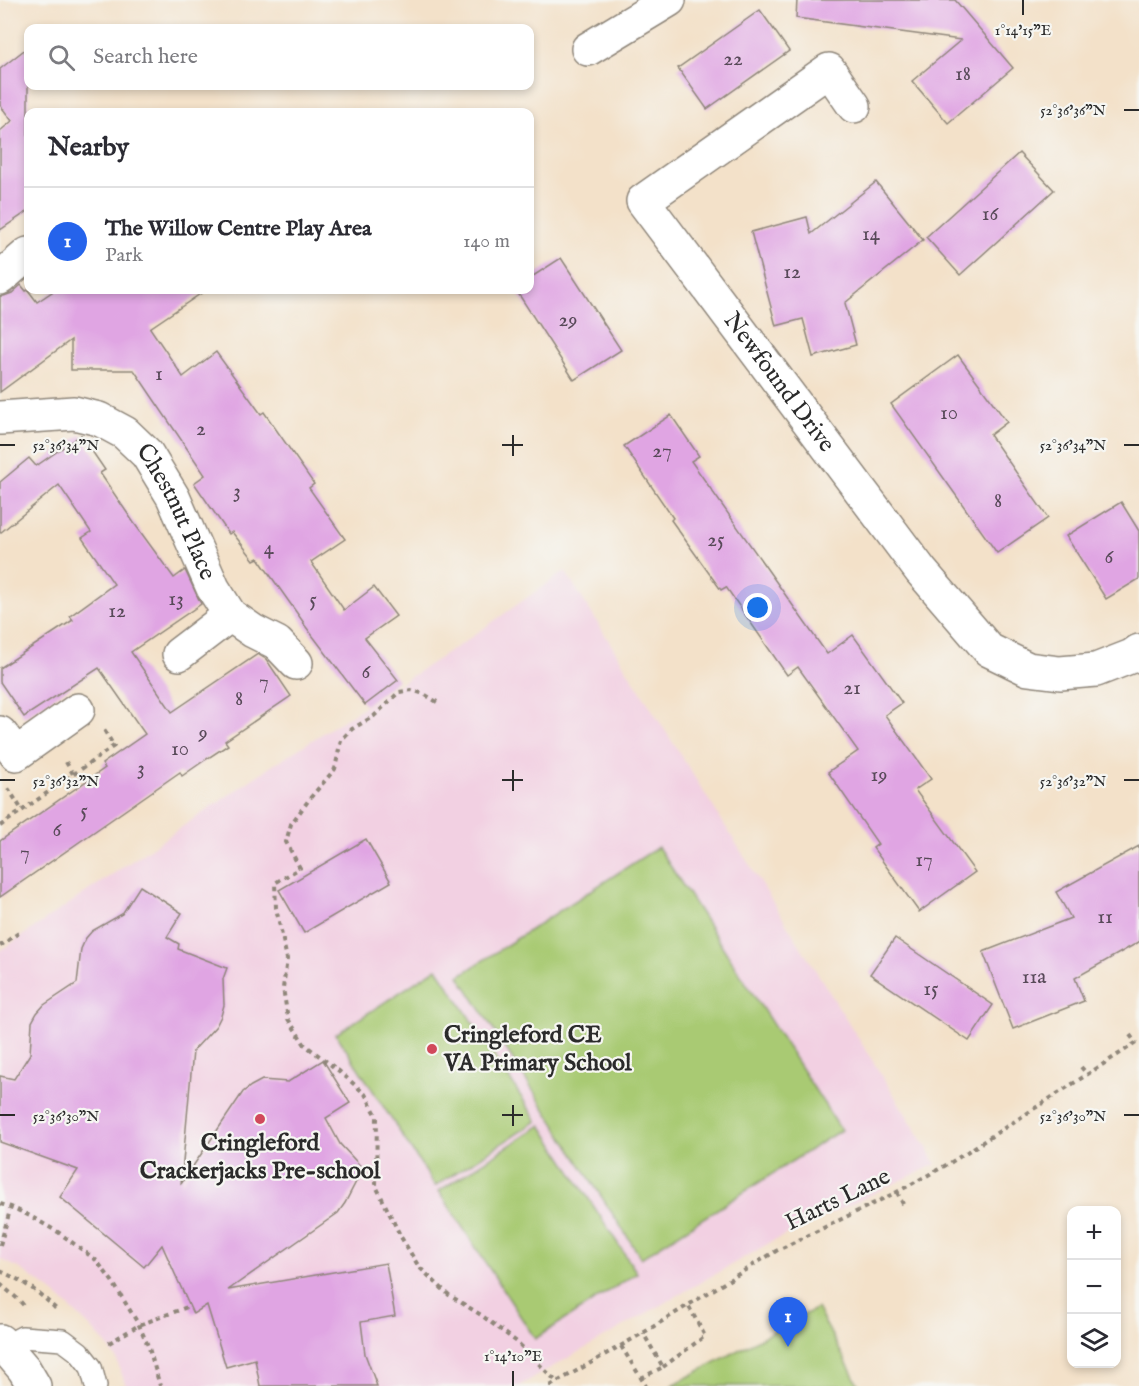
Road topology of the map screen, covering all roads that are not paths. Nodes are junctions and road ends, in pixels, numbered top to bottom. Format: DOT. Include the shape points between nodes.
graph roads {
  1 [pos="669,0"];
  2 [pos="588,49"];
  3 [pos="854,106"];
  4 [pos="24,257"];
  5 [pos="0,278"];
  6 [pos="0,418"];
  7 [pos="230,615"];
  8 [pos="1139,651"];
  9 [pos="179,654"];
  10 [pos="296,663"];
  11 [pos="78,710"];
  12 [pos="5,759"];
  13 [pos="2,1343"];
  14 [pos="34,1386"];
  15 [pos="96,1386"];
  1 -- 2 [label="street"];
  3 -- 8 [label="street, Newfound Drive" via="829,70 643,201 921,571 989,650 1028,669 1060,673 1096,670"];
  4 -- 5 [label="street"];
  6 -- 7 [label="street, Chestnut Place" via="74,413 99,419 125,433 147,454 173,497 213,588"];
  7 -- 9 [label="street"];
  7 -- 10 [label="street, Chestnut Place" via="277,643"];
  11 -- 12 [label="street"];
  13 -- 14 [label="street"];
  13 -- 15 [label="lane" via="22,1337 63,1340 91,1367"];
}
